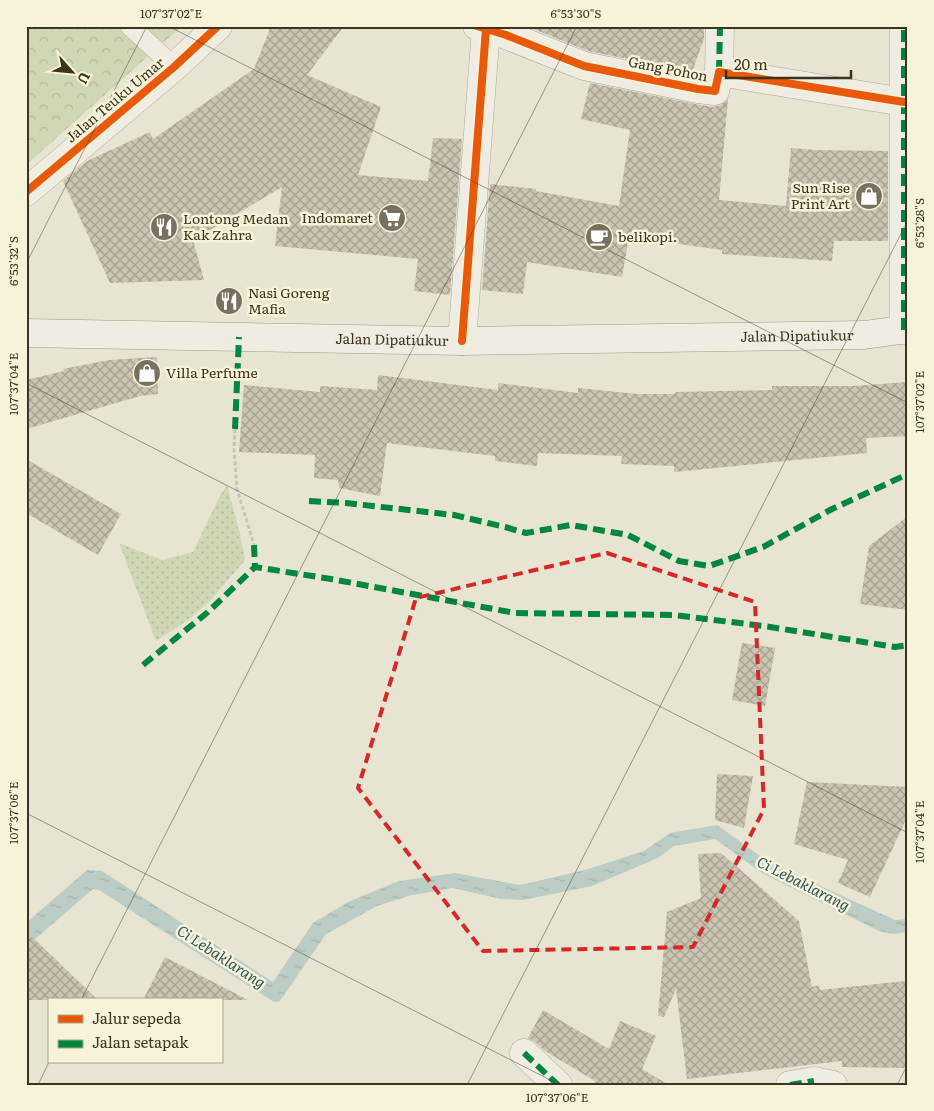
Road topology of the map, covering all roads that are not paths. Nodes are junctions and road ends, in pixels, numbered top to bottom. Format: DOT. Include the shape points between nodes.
graph roads {
  1 [pos="130,26"];
  2 [pos="218,26"];
  3 [pos="720,26"];
  4 [pos="482,27"];
  5 [pos="904,30"];
  6 [pos="174,67"];
  7 [pos="719,72"];
  8 [pos="904,102"];
  9 [pos="26,192"];
  10 [pos="906,330"];
  11 [pos="26,333"];
  12 [pos="462,340"];
  13 [pos="524,1053"];
  14 [pos="558,1085"];
  15 [pos="790,1085"];
  16 [pos="833,1085"];
  1 -- 6 [label="lane"];
  2 -- 6 [label="street, Jalan Teuku Umar"];
  3 -- 7 [label="street"];
  4 -- 7 [label="street, Gang Pohon" via="584,66 698,89 715,90"];
  4 -- 12 [label="street"];
  5 -- 8 [label="street"];
  6 -- 9 [label="street, Jalan Teuku Umar"];
  7 -- 8 [label="street, Gang Pohon"];
  8 -- 10 [label="street"];
  10 -- 12 [label="street, Jalan Dipatiukur" via="864,335"];
  11 -- 12 [label="street, Jalan Dipatiukur"];
  13 -- 14 [label="street"];
  15 -- 16 [label="street" via="814,1081"];
}
